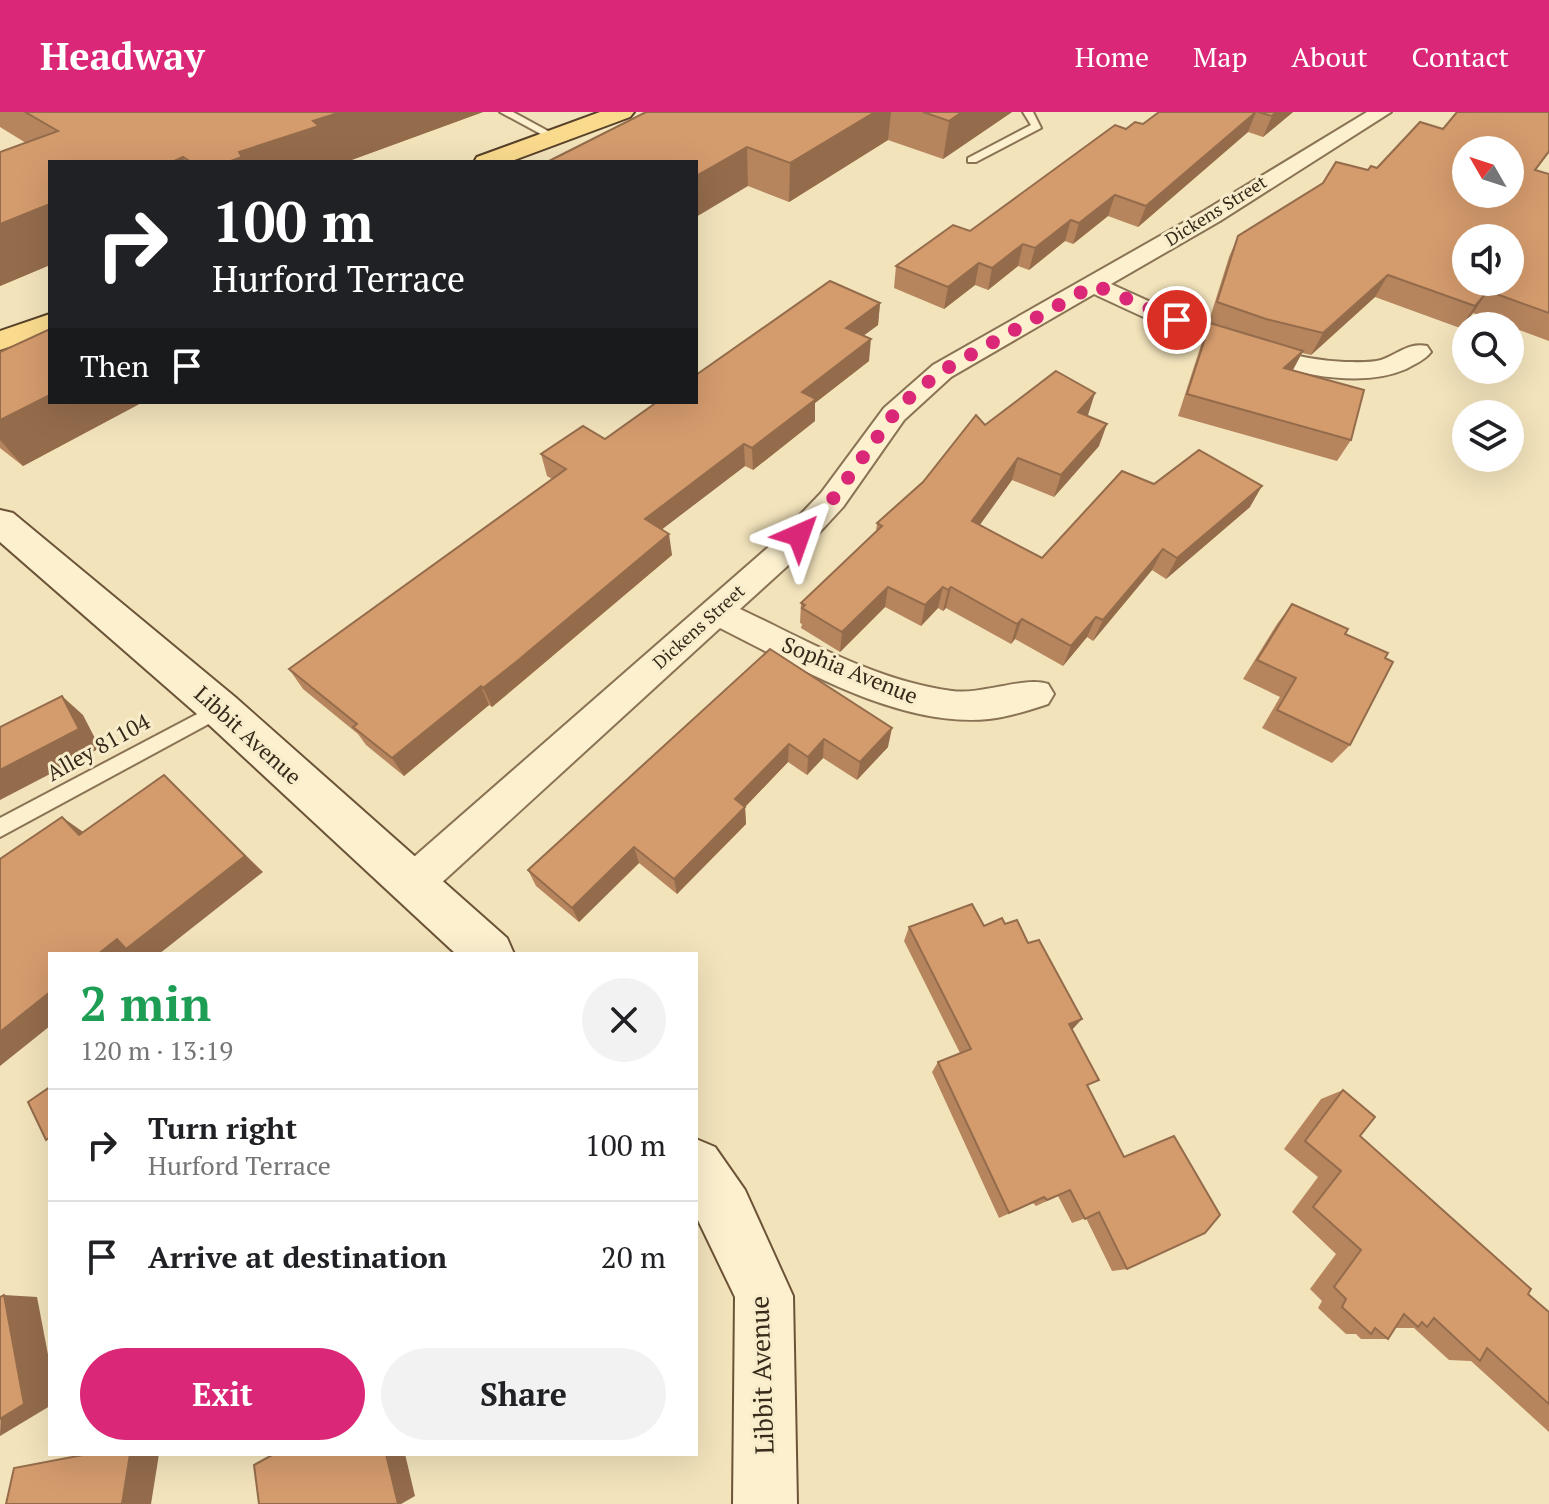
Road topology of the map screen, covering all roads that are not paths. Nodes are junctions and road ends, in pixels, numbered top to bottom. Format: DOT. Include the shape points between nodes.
graph roads {
  1 [pos="505,112"];
  2 [pos="622,112"];
  3 [pos="1028,112"];
  4 [pos="1381,112"];
  5 [pos="554,137"];
  6 [pos="491,160"];
  7 [pos="972,160"];
  8 [pos="1094,285"];
  9 [pos="48,324"];
  10 [pos="0,341"];
  11 [pos="1418,352"];
  12 [pos="0,522"];
  13 [pos="716,612"];
  14 [pos="1036,694"];
  15 [pos="220,709"];
  16 [pos="0,828"];
  17 [pos="413,883"];
  18 [pos="488,952"];
  19 [pos="698,1169"];
  20 [pos="765,1504"];
  1 -- 5 [label="lane"];
  2 -- 5 [label="main road"];
  3 -- 7 [label="lane" via="1037,126"];
  4 -- 8 [label="street, Dickens Street"];
  5 -- 6 [label="main road"];
  8 -- 11 [label="street" via="1286,361 1380,369"];
  8 -- 13 [label="street, Dickens Street" via="942,371 913,394 832,500"];
  9 -- 10 [label="main road"];
  12 -- 15 [label="street, Libbit Avenue"];
  13 -- 14 [label="street, Sophia Avenue" via="883,688 930,702 986,705"];
  13 -- 17 [label="street, Dickens Street"];
  15 -- 16 [label="lane, Alley 81104"];
  15 -- 17 [label="street, Libbit Avenue"];
  17 -- 18 [label="street, Libbit Avenue"];
  19 -- 20 [label="street, Libbit Avenue" via="725,1210 764,1296"];
}
